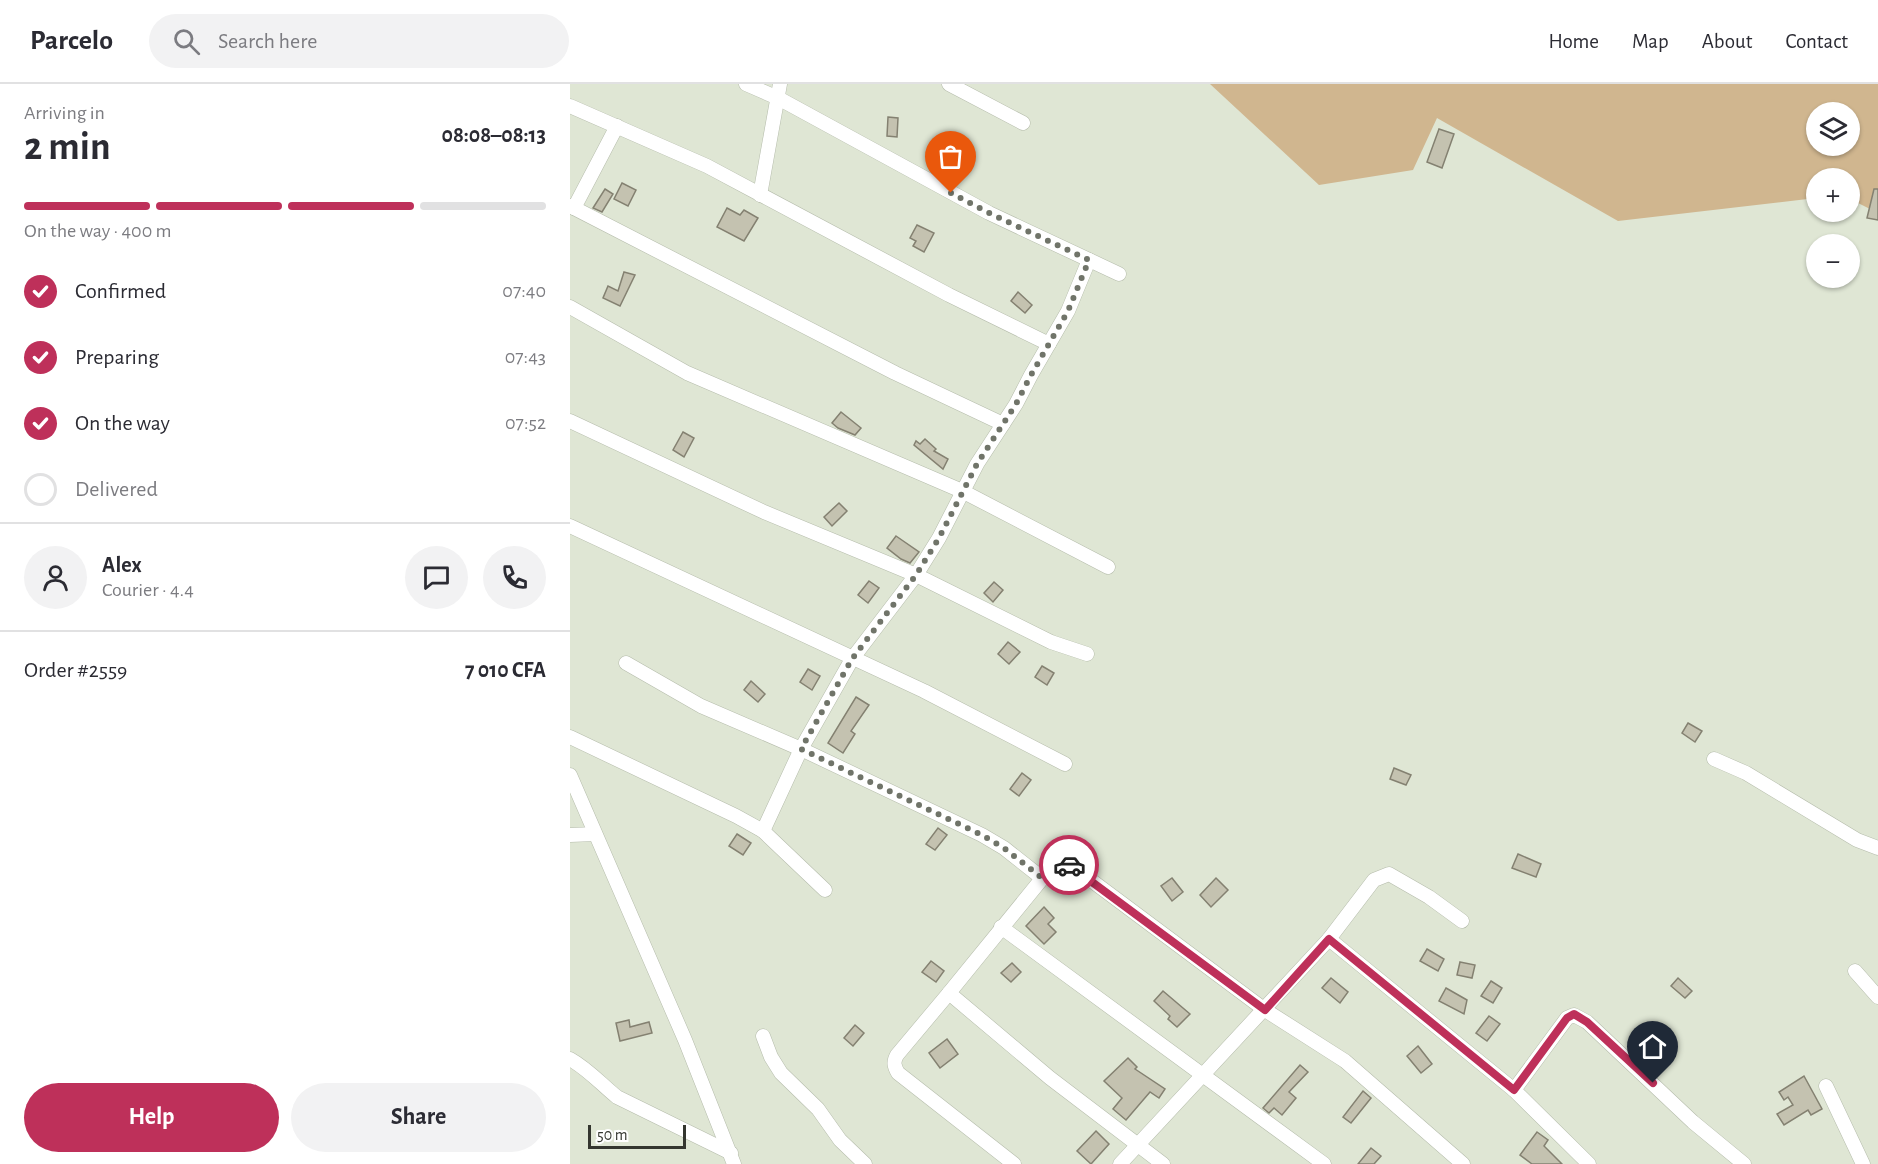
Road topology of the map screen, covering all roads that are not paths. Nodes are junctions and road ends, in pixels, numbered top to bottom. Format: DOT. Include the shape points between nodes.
graph roads {
  1 [pos="746,84"];
  2 [pos="949,84"];
  3 [pos="779,91"];
  4 [pos="570,106"];
  5 [pos="1023,123"];
  6 [pos="617,126"];
  7 [pos="760,195"];
  8 [pos="572,207"];
  9 [pos="1089,260"];
  10 [pos="1119,274"];
  11 [pos="570,307"];
  12 [pos="1049,344"];
  13 [pos="570,421"];
  14 [pos="1003,424"];
  15 [pos="962,491"];
  16 [pos="570,526"];
  17 [pos="1108,567"];
  18 [pos="916,575"];
  19 [pos="1087,654"];
  20 [pos="852,659"];
  21 [pos="626,663"];
  22 [pos="570,736"];
  23 [pos="801,749"];
  24 [pos="1714,759"];
  25 [pos="1065,764"];
  26 [pos="570,775"];
  27 [pos="763,831"];
  28 [pos="596,834"];
  29 [pos="570,835"];
  30 [pos="1878,848"];
  31 [pos="1042,878"];
  32 [pos="825,890"];
  33 [pos="1462,921"];
  34 [pos="1001,927"];
  35 [pos="1329,939"];
  36 [pos="1856,972"];
  37 [pos="949,993"];
  38 [pos="1878,997"];
  39 [pos="1265,1010"];
  40 [pos="763,1036"];
  41 [pos="570,1059"];
  42 [pos="1204,1074"];
  43 [pos="1826,1086"];
  44 [pos="1514,1090"];
  45 [pos="1137,1144"];
  46 [pos="732,1159"];
  47 [pos="865,1164"];
  48 [pos="1014,1164"];
  49 [pos="1120,1164"];
  50 [pos="1163,1164"];
  51 [pos="1324,1164"];
  52 [pos="1462,1164"];
  53 [pos="1589,1164"];
  54 [pos="1744,1164"];
  55 [pos="1863,1164"];
  1 -- 3 [label="street"];
  2 -- 5 [label="street"];
  3 -- 7 [label="street"];
  3 -- 9 [label="street" via="989,213"];
  4 -- 6 [label="street"];
  6 -- 7 [label="street" via="707,166"];
  6 -- 8 [label="street"];
  7 -- 12 [label="street" via="949,296"];
  8 -- 14 [label="street" via="895,373"];
  9 -- 10 [label="street"];
  9 -- 12 [label="street"];
  11 -- 15 [label="street" via="687,373"];
  12 -- 14 [label="street"];
  13 -- 18 [label="street" via="764,512"];
  14 -- 15 [label="street"];
  15 -- 17 [label="street"];
  15 -- 18 [label="street"];
  16 -- 20 [label="street"];
  18 -- 19 [label="street" via="1051,642"];
  18 -- 20 [label="street"];
  20 -- 23 [label="street"];
  20 -- 25 [label="street" via="924,691"];
  21 -- 23 [label="street" via="702,706"];
  22 -- 27 [label="street"];
  23 -- 27 [label="street"];
  23 -- 31 [label="street" via="982,835"];
  24 -- 30 [label="street"];
  26 -- 28 [label="street"];
  27 -- 32 [label="street"];
  28 -- 29 [label="street"];
  28 -- 46 [label="street"];
  31 -- 34 [label="street"];
  31 -- 39 [label="street" via="1054,864 1066,863"];
  33 -- 35 [label="street" via="1389,874 1374,880"];
  34 -- 37 [label="street"];
  34 -- 42 [label="street"];
  35 -- 39 [label="street"];
  35 -- 44 [label="street"];
  36 -- 38 [label="street"];
  37 -- 45 [label="street" via="1050,1078"];
  37 -- 48 [label="street" via="897,1055 897,1073"];
  39 -- 42 [label="street"];
  39 -- 52 [label="street" via="1345,1061"];
  40 -- 47 [label="street" via="781,1073"];
  41 -- 46 [label="street" via="618,1097"];
  42 -- 45 [label="street"];
  42 -- 51 [label="street"];
  43 -- 55 [label="street"];
  44 -- 53 [label="street"];
  44 -- 54 [label="street" via="1567,1018 1574,1014"];
  45 -- 49 [label="street"];
  45 -- 50 [label="street"];
}
